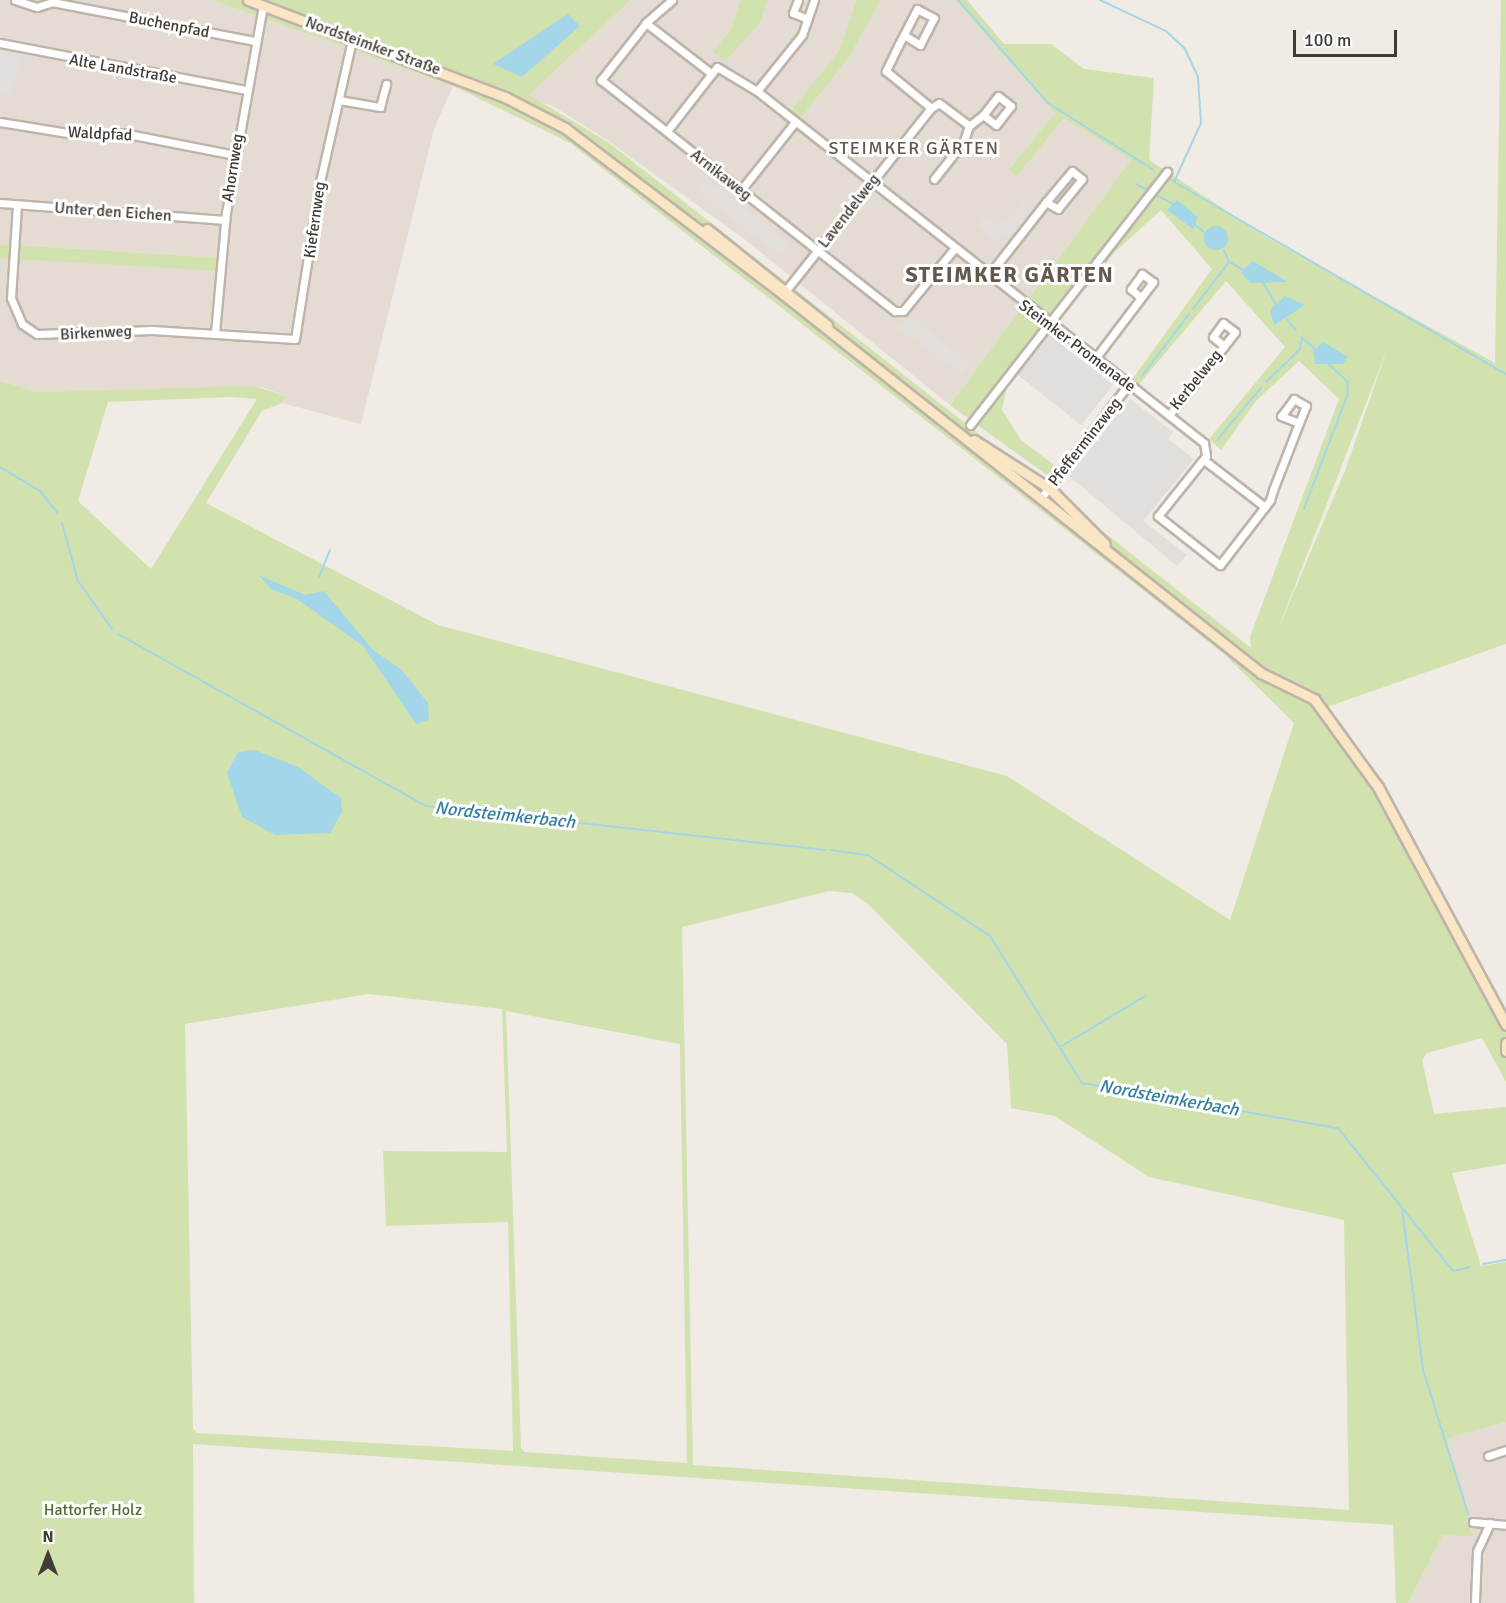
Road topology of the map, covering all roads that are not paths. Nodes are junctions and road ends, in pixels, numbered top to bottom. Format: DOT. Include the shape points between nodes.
graph roads {
  1 [pos="15,0"];
  2 [pos="248,0"];
  3 [pos="672,0"];
  4 [pos="798,0"];
  5 [pos="814,0"];
  6 [pos="263,5"];
  7 [pos="808,19"];
  8 [pos="646,23"];
  9 [pos="904,35"];
  10 [pos="352,40"];
  11 [pos="255,41"];
  12 [pos="0,43"];
  13 [pos="712,74"];
  14 [pos="386,84"];
  15 [pos="246,90"];
  16 [pos="757,92"];
  17 [pos="339,100"];
  18 [pos="931,108"];
  19 [pos="983,115"];
  20 [pos="0,122"];
  21 [pos="795,122"];
  22 [pos="969,126"];
  23 [pos="667,132"];
  24 [pos="235,155"];
  25 [pos="1167,172"];
  26 [pos="934,179"];
  27 [pos="871,183"];
  28 [pos="741,190"];
  29 [pos="1046,202"];
  30 [pos="0,203"];
  31 [pos="17,205"];
  32 [pos="225,220"];
  33 [pos="954,249"];
  34 [pos="819,250"];
  35 [pos="988,276"];
  36 [pos="785,291"];
  37 [pos="1141,297"];
  38 [pos="1048,325"];
  39 [pos="215,333"];
  40 [pos="294,339"];
  41 [pos="1224,346"];
  42 [pos="1094,360"];
  43 [pos="1128,385"];
  44 [pos="1169,415"];
  45 [pos="1299,423"];
  46 [pos="947,424"];
  47 [pos="970,425"];
  48 [pos="1204,460"];
  49 [pos="1049,488"];
  50 [pos="1041,498"];
  51 [pos="1265,507"];
  52 [pos="1123,563"];
  53 [pos="1506,1025"];
  54 [pos="1506,1043"];
  55 [pos="1506,1051"];
  56 [pos="1506,1450"];
  57 [pos="1488,1456"];
  58 [pos="1473,1521"];
  59 [pos="1490,1523"];
  60 [pos="1506,1525"];
  61 [pos="1475,1600"];
  1 -- 11 [label="street, Buchenpfad" via="37,7 52,2"];
  2 -- 6 [label="street, Nordsteimker Straße"];
  3 -- 8 [label="street"];
  4 -- 7 [label="street" via="793,13"];
  5 -- 7 [label="street"];
  6 -- 10 [label="street, Nordsteimker Straße"];
  6 -- 11 [label="street, Ahornweg"];
  7 -- 16 [label="street"];
  8 -- 13 [label="street"];
  8 -- 23 [label="street, Arnikaweg" via="601,80"];
  9 -- 18 [label="street" via="920,45 934,18 917,9 898,46 886,71"];
  10 -- 17 [label="street, Kiefernweg"];
  10 -- 36 [label="street, Nordsteimker Straße" via="464,80 565,128"];
  11 -- 15 [label="street, Ahornweg"];
  12 -- 15 [label="street, Alte Landstraße"];
  13 -- 16 [label="street, Steimker Promenade" via="725,67"];
  13 -- 23 [label="street"];
  14 -- 17 [label="street" via="380,107"];
  15 -- 24 [label="street, Ahornweg"];
  16 -- 21 [label="street, Steimker Promenade"];
  17 -- 40 [label="street, Kiefernweg"];
  18 -- 22 [label="street, Lavendelweg" via="939,103"];
  18 -- 27 [label="street, Lavendelweg"];
  19 -- 22 [label="street"];
  20 -- 24 [label="street, Waldpfad" via="80,135 123,133"];
  21 -- 27 [label="street, Steimker Promenade"];
  21 -- 28 [label="street"];
  22 -- 26 [label="street" via="964,141"];
  23 -- 28 [label="street, Arnikaweg"];
  24 -- 32 [label="street, Ahornweg"];
  25 -- 38 [label="street"];
  27 -- 33 [label="street, Steimker Promenade"];
  27 -- 34 [label="street, Lavendelweg"];
  28 -- 34 [label="street, Arnikaweg"];
  29 -- 29 [label="street" via="1072,171 1082,179 1058,209"];
  29 -- 35 [label="street"];
  30 -- 31 [label="street, Unter den Eichen"];
  31 -- 32 [label="street, Unter den Eichen"];
  31 -- 39 [label="street, Birkenweg" via="10,298 15,313 30,330 47,335 152,330"];
  32 -- 39 [label="street, Ahornweg"];
  33 -- 34 [label="street, Arnikaweg" via="903,311 895,311"];
  33 -- 35 [label="street, Steimker Promenade"];
  34 -- 36 [label="street, Lavendelweg"];
  35 -- 38 [label="street, Steimker Promenade"];
  36 -- 46 [label="street, Nordsteimker Straße" via="847,346"];
  37 -- 42 [label="street"];
  38 -- 42 [label="street, Steimker Promenade"];
  38 -- 47 [label="street"];
  39 -- 40 [label="street, Birkenweg"];
  41 -- 44 [label="street, Kerbelweg"];
  42 -- 43 [label="street, Steimker Promenade"];
  43 -- 44 [label="street, Steimker Promenade"];
  43 -- 49 [label="street, Pfefferminzweg"];
  44 -- 48 [label="street, Steimker Promenade" via="1204,443"];
  45 -- 51 [label="street"];
  46 -- 49 [label="street"];
  46 -- 50 [label="street"];
  48 -- 51 [label="street"];
  48 -- 51 [label="street" via="1158,516 1207,555 1220,565"];
  49 -- 50 [label="street, Pfefferminzweg"];
  49 -- 52 [label="street" via="1087,521"];
  50 -- 52 [label="street"];
  52 -- 53 [label="street" via="1261,673 1302,690 1321,707 1378,787"];
  54 -- 55 [label="street"];
  56 -- 57 [label="street"];
  58 -- 59 [label="street"];
  59 -- 60 [label="street"];
  59 -- 61 [label="street" via="1478,1551"];
}
